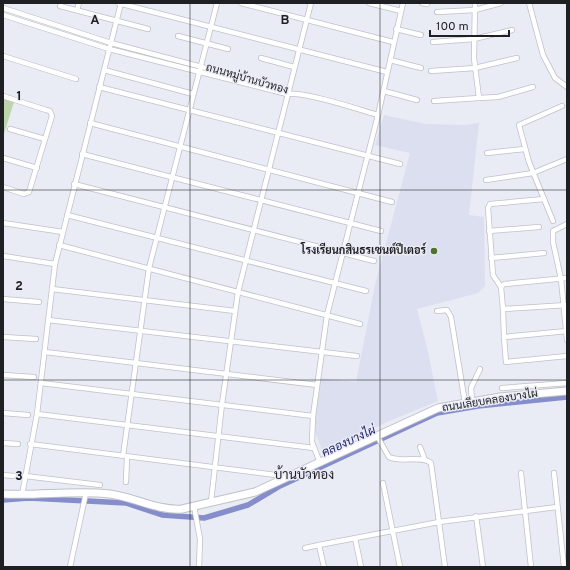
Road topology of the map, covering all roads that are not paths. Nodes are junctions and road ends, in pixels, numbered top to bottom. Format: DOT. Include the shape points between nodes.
graph roads {
  1 [pos="79,3"];
  2 [pos="120,3"];
  3 [pos="217,3"];
  4 [pos="241,3"];
  5 [pos="311,3"];
  6 [pos="369,3"];
  7 [pos="403,3"];
  8 [pos="475,3"];
  9 [pos="501,3"];
  10 [pos="529,3"];
  11 [pos="60,6"];
  12 [pos="3,8"];
  13 [pos="77,10"];
  14 [pos="475,10"];
  15 [pos="401,11"];
  16 [pos="437,12"];
  17 [pos="3,15"];
  18 [pos="307,20"];
  19 [pos="116,21"];
  20 [pos="210,27"];
  21 [pos="148,29"];
  22 [pos="396,29"];
  23 [pos="512,30"];
  24 [pos="421,35"];
  25 [pos="178,36"];
  26 [pos="474,39"];
  27 [pos="393,42"];
  28 [pos="433,42"];
  29 [pos="111,43"];
  30 [pos="206,44"];
  31 [pos="109,49"];
  32 [pos="228,49"];
  33 [pos="298,50"];
  34 [pos="3,56"];
  35 [pos="261,58"];
  36 [pos="517,58"];
  37 [pos="390,60"];
  38 [pos="200,66"];
  39 [pos="294,66"];
  40 [pos="421,68"];
  41 [pos="475,68"];
  42 [pos="104,70"];
  43 [pos="431,71"];
  44 [pos="199,72"];
  45 [pos="387,72"];
  46 [pos="76,79"];
  47 [pos="99,87"];
  48 [pos="533,87"];
  49 [pos="567,87"];
  50 [pos="384,91"];
  51 [pos="288,92"];
  52 [pos="193,94"];
  53 [pos="3,96"];
  54 [pos="478,98"];
  55 [pos="417,100"];
  56 [pos="434,101"];
  57 [pos="562,106"];
  58 [pos="188,110"];
  59 [pos="378,115"];
  60 [pos="90,123"];
  61 [pos="10,129"];
  62 [pos="278,133"];
  63 [pos="45,139"];
  64 [pos="179,146"];
  65 [pos="525,149"];
  66 [pos="487,153"];
  67 [pos="82,154"];
  68 [pos="367,156"];
  69 [pos="3,158"];
  70 [pos="567,159"];
  71 [pos="400,164"];
  72 [pos="37,168"];
  73 [pos="268,169"];
  74 [pos="533,173"];
  75 [pos="172,177"];
  76 [pos="486,180"];
  77 [pos="74,184"];
  78 [pos="3,187"];
  79 [pos="357,193"];
  80 [pos="544,199"];
  81 [pos="260,200"];
  82 [pos="392,202"];
  83 [pos="164,207"];
  84 [pos="67,215"];
  85 [pos="553,221"];
  86 [pos="3,223"];
  87 [pos="350,223"];
  88 [pos="567,224"];
  89 [pos="539,227"];
  90 [pos="253,230"];
  91 [pos="489,230"];
  92 [pos="381,231"];
  93 [pos="63,232"];
  94 [pos="156,238"];
  95 [pos="59,245"];
  96 [pos="342,253"];
  97 [pos="544,253"];
  98 [pos="3,256"];
  99 [pos="491,258"];
  100 [pos="245,260"];
  101 [pos="374,261"];
  102 [pos="55,264"];
  103 [pos="149,268"];
  104 [pos="567,278"];
  105 [pos="561,279"];
  106 [pos="334,284"];
  107 [pos="501,287"];
  108 [pos="52,289"];
  109 [pos="366,291"];
  110 [pos="238,292"];
  111 [pos="3,299"];
  112 [pos="143,300"];
  113 [pos="39,302"];
  114 [pos="566,305"];
  115 [pos="503,309"];
  116 [pos="235,311"];
  117 [pos="437,312"];
  118 [pos="327,315"];
  119 [pos="48,320"];
  120 [pos="360,324"];
  121 [pos="139,331"];
  122 [pos="567,331"];
  123 [pos="3,337"];
  124 [pos="504,337"];
  125 [pos="36,339"];
  126 [pos="567,340"];
  127 [pos="231,342"];
  128 [pos="45,352"];
  129 [pos="321,353"];
  130 [pos="357,356"];
  131 [pos="567,356"];
  132 [pos="135,362"];
  133 [pos="480,369"];
  134 [pos="226,373"];
  135 [pos="3,375"];
  136 [pos="34,377"];
  137 [pos="567,382"];
  138 [pos="41,383"];
  139 [pos="317,385"];
  140 [pos="502,388"];
  141 [pos="567,391"];
  142 [pos="132,394"];
  143 [pos="468,402"];
  144 [pos="222,404"];
  145 [pos="3,413"];
  146 [pos="37,414"];
  147 [pos="28,415"];
  148 [pos="313,416"];
  149 [pos="127,425"];
  150 [pos="218,436"];
  151 [pos="378,438"];
  152 [pos="3,443"];
  153 [pos="18,444"];
  154 [pos="30,444"];
  155 [pos="420,447"];
  156 [pos="314,448"];
  157 [pos="125,456"];
  158 [pos="425,460"];
  159 [pos="320,463"];
  160 [pos="216,467"];
  161 [pos="521,473"];
  162 [pos="554,473"];
  163 [pos="3,475"];
  164 [pos="276,475"];
  165 [pos="14,476"];
  166 [pos="25,476"];
  167 [pos="126,482"];
  168 [pos="383,483"];
  169 [pos="100,485"];
  170 [pos="3,494"];
  171 [pos="22,495"];
  172 [pos="86,495"];
  173 [pos="211,502"];
  174 [pos="194,506"];
  175 [pos="557,507"];
  176 [pos="526,510"];
  177 [pos="476,516"];
  178 [pos="439,522"];
  179 [pos="392,530"];
  180 [pos="355,538"];
  181 [pos="319,545"];
  182 [pos="305,548"];
  183 [pos="70,567"];
  184 [pos="199,567"];
  185 [pos="324,567"];
  186 [pos="361,567"];
  187 [pos="400,567"];
  188 [pos="445,567"];
  189 [pos="482,567"];
  190 [pos="531,567"];
  191 [pos="564,567"];
  1 -- 13 [label="street"];
  2 -- 19 [label="street"];
  2 -- 20 [label="street"];
  3 -- 20 [label="street"];
  4 -- 18 [label="street"];
  5 -- 18 [label="street"];
  6 -- 15 [label="street"];
  7 -- 15 [label="street"];
  8 -- 14 [label="street"];
  9 -- 14 [label="street"];
  10 -- 49 [label="street" via="543,56 555,78"];
  11 -- 13 [label="street"];
  12 -- 29 [label="street, ถนนหมู่บ้านบัวทอง"];
  13 -- 19 [label="street"];
  14 -- 16 [label="street"];
  14 -- 26 [label="street"];
  15 -- 22 [label="street"];
  17 -- 31 [label="street, ถนนหมู่บ้านบัวทอง"];
  18 -- 27 [label="street"];
  18 -- 33 [label="street"];
  19 -- 21 [label="street"];
  19 -- 29 [label="street"];
  20 -- 30 [label="street"];
  20 -- 33 [label="street"];
  22 -- 24 [label="street"];
  22 -- 27 [label="street"];
  23 -- 26 [label="street"];
  25 -- 30 [label="street"];
  26 -- 28 [label="street"];
  26 -- 41 [label="street"];
  27 -- 37 [label="street"];
  29 -- 31 [label="street"];
  29 -- 38 [label="street, ถนนหมู่บ้านบัวทอง"];
  30 -- 32 [label="street"];
  30 -- 38 [label="street"];
  31 -- 42 [label="street"];
  31 -- 44 [label="street, ถนนหมู่บ้านบัวทอง"];
  33 -- 39 [label="street"];
  33 -- 45 [label="street"];
  34 -- 46 [label="street"];
  35 -- 39 [label="street"];
  36 -- 41 [label="street"];
  37 -- 40 [label="street"];
  37 -- 45 [label="street"];
  38 -- 44 [label="street"];
  38 -- 51 [label="street, ถนนหมู่บ้านบัวทอง"];
  39 -- 51 [label="street"];
  41 -- 43 [label="street"];
  41 -- 54 [label="street"];
  42 -- 47 [label="street"];
  42 -- 52 [label="street"];
  44 -- 51 [label="street, ถนนหมู่บ้านบัวทอง"];
  44 -- 52 [label="street"];
  45 -- 50 [label="street"];
  47 -- 58 [label="street"];
  47 -- 60 [label="street"];
  48 -- 54 [label="street" via="498,97"];
  50 -- 55 [label="street"];
  50 -- 59 [label="street"];
  51 -- 59 [label="street, ถนนหมู่บ้านบัวทอง"];
  51 -- 62 [label="street"];
  52 -- 58 [label="street"];
  53 -- 63 [label="street" via="50,111 52,116"];
  54 -- 56 [label="street"];
  57 -- 65 [label="street" via="519,125"];
  58 -- 62 [label="street"];
  58 -- 64 [label="street"];
  59 -- 68 [label="street"];
  60 -- 64 [label="street"];
  60 -- 67 [label="street"];
  61 -- 63 [label="street"];
  62 -- 68 [label="street"];
  62 -- 73 [label="street"];
  63 -- 72 [label="street"];
  64 -- 73 [label="street"];
  64 -- 75 [label="street"];
  65 -- 66 [label="street"];
  65 -- 74 [label="street"];
  67 -- 75 [label="street"];
  67 -- 77 [label="street"];
  68 -- 71 [label="street"];
  68 -- 79 [label="street"];
  69 -- 72 [label="street"];
  70 -- 74 [label="street"];
  72 -- 78 [label="street" via="28,194"];
  73 -- 79 [label="street"];
  73 -- 81 [label="street"];
  74 -- 76 [label="street"];
  74 -- 80 [label="street"];
  75 -- 81 [label="street"];
  75 -- 83 [label="street"];
  77 -- 83 [label="street"];
  77 -- 84 [label="street"];
  79 -- 82 [label="street"];
  79 -- 87 [label="street"];
  80 -- 85 [label="street"];
  80 -- 91 [label="street" via="490,204"];
  81 -- 87 [label="street"];
  81 -- 90 [label="street"];
  83 -- 90 [label="street"];
  83 -- 94 [label="street"];
  84 -- 93 [label="street"];
  84 -- 94 [label="street"];
  86 -- 93 [label="street"];
  87 -- 92 [label="street"];
  87 -- 96 [label="street"];
  88 -- 105 [label="street" via="553,231"];
  89 -- 91 [label="street"];
  90 -- 96 [label="street"];
  90 -- 100 [label="street"];
  91 -- 99 [label="street"];
  93 -- 95 [label="street"];
  94 -- 100 [label="street"];
  94 -- 103 [label="street"];
  95 -- 102 [label="street"];
  95 -- 103 [label="street"];
  96 -- 101 [label="street"];
  96 -- 106 [label="street"];
  97 -- 99 [label="street"];
  98 -- 102 [label="street"];
  99 -- 107 [label="street" via="493,276"];
  100 -- 106 [label="street"];
  100 -- 110 [label="street"];
  102 -- 108 [label="street"];
  103 -- 110 [label="street"];
  103 -- 112 [label="street"];
  104 -- 105 [label="street"];
  105 -- 107 [label="street" via="504,284"];
  105 -- 114 [label="street"];
  106 -- 109 [label="street"];
  106 -- 118 [label="street"];
  107 -- 115 [label="street"];
  108 -- 112 [label="street"];
  108 -- 119 [label="street"];
  110 -- 116 [label="street"];
  110 -- 118 [label="street"];
  111 -- 113 [label="street"];
  112 -- 116 [label="street"];
  112 -- 121 [label="street"];
  114 -- 115 [label="street"];
  114 -- 122 [label="street"];
  115 -- 124 [label="street"];
  116 -- 127 [label="street"];
  117 -- 143 [label="street" via="447,310 451,317"];
  118 -- 120 [label="street"];
  118 -- 129 [label="street"];
  119 -- 121 [label="street"];
  119 -- 128 [label="street"];
  121 -- 127 [label="street"];
  121 -- 132 [label="street"];
  122 -- 124 [label="street"];
  122 -- 126 [label="street"];
  123 -- 125 [label="street"];
  124 -- 131 [label="street" via="506,362"];
  127 -- 129 [label="street"];
  127 -- 134 [label="street"];
  128 -- 132 [label="street"];
  128 -- 138 [label="street"];
  129 -- 130 [label="street"];
  129 -- 139 [label="street"];
  132 -- 134 [label="street"];
  132 -- 142 [label="street"];
  133 -- 143 [label="street"];
  134 -- 139 [label="street"];
  134 -- 144 [label="street"];
  135 -- 136 [label="street"];
  137 -- 140 [label="street"];
  138 -- 142 [label="street"];
  138 -- 146 [label="street"];
  139 -- 148 [label="street"];
  141 -- 143 [label="street, ถนนเลียบคลองบางไผ่"];
  142 -- 144 [label="street"];
  142 -- 149 [label="street"];
  143 -- 151 [label="street, ถนนเลียบคลองบางไผ่" via="438,408"];
  144 -- 148 [label="street"];
  144 -- 150 [label="street"];
  145 -- 147 [label="street"];
  146 -- 149 [label="street"];
  146 -- 154 [label="street"];
  148 -- 156 [label="street"];
  149 -- 150 [label="street"];
  149 -- 157 [label="street"];
  150 -- 156 [label="street"];
  150 -- 160 [label="street"];
  151 -- 158 [label="street" via="384,451 394,459"];
  151 -- 159 [label="street, ถนนเลียบคลองบางไผ่"];
  152 -- 153 [label="street"];
  154 -- 157 [label="street"];
  154 -- 166 [label="street"];
  155 -- 158 [label="street"];
  156 -- 159 [label="street"];
  157 -- 160 [label="street"];
  157 -- 167 [label="street"];
  158 -- 178 [label="street" via="430,461 432,465"];
  159 -- 173 [label="street, ถนนเลียบคลองบางไผ่" via="255,492"];
  160 -- 164 [label="street"];
  160 -- 173 [label="street"];
  161 -- 176 [label="street"];
  162 -- 175 [label="street"];
  163 -- 165 [label="street"];
  166 -- 169 [label="street"];
  166 -- 171 [label="street"];
  168 -- 179 [label="street"];
  170 -- 171 [label="street, ถนนเลียบคลองบางไผ่"];
  171 -- 172 [label="street, ถนนเลียบคลองบางไผ่"];
  172 -- 174 [label="street, ถนนเลียบคลองบางไผ่" via="124,496 170,509"];
  172 -- 183 [label="street"];
  173 -- 174 [label="street, ถนนเลียบคลองบางไผ่"];
  174 -- 184 [label="street" via="200,545"];
  175 -- 176 [label="street"];
  175 -- 191 [label="street"];
  176 -- 177 [label="street"];
  176 -- 190 [label="street"];
  177 -- 178 [label="street"];
  177 -- 189 [label="street"];
  178 -- 179 [label="street"];
  178 -- 188 [label="street"];
  179 -- 180 [label="street"];
  179 -- 187 [label="street"];
  180 -- 181 [label="street"];
  180 -- 186 [label="street"];
  181 -- 182 [label="street"];
  181 -- 185 [label="street"];
}
